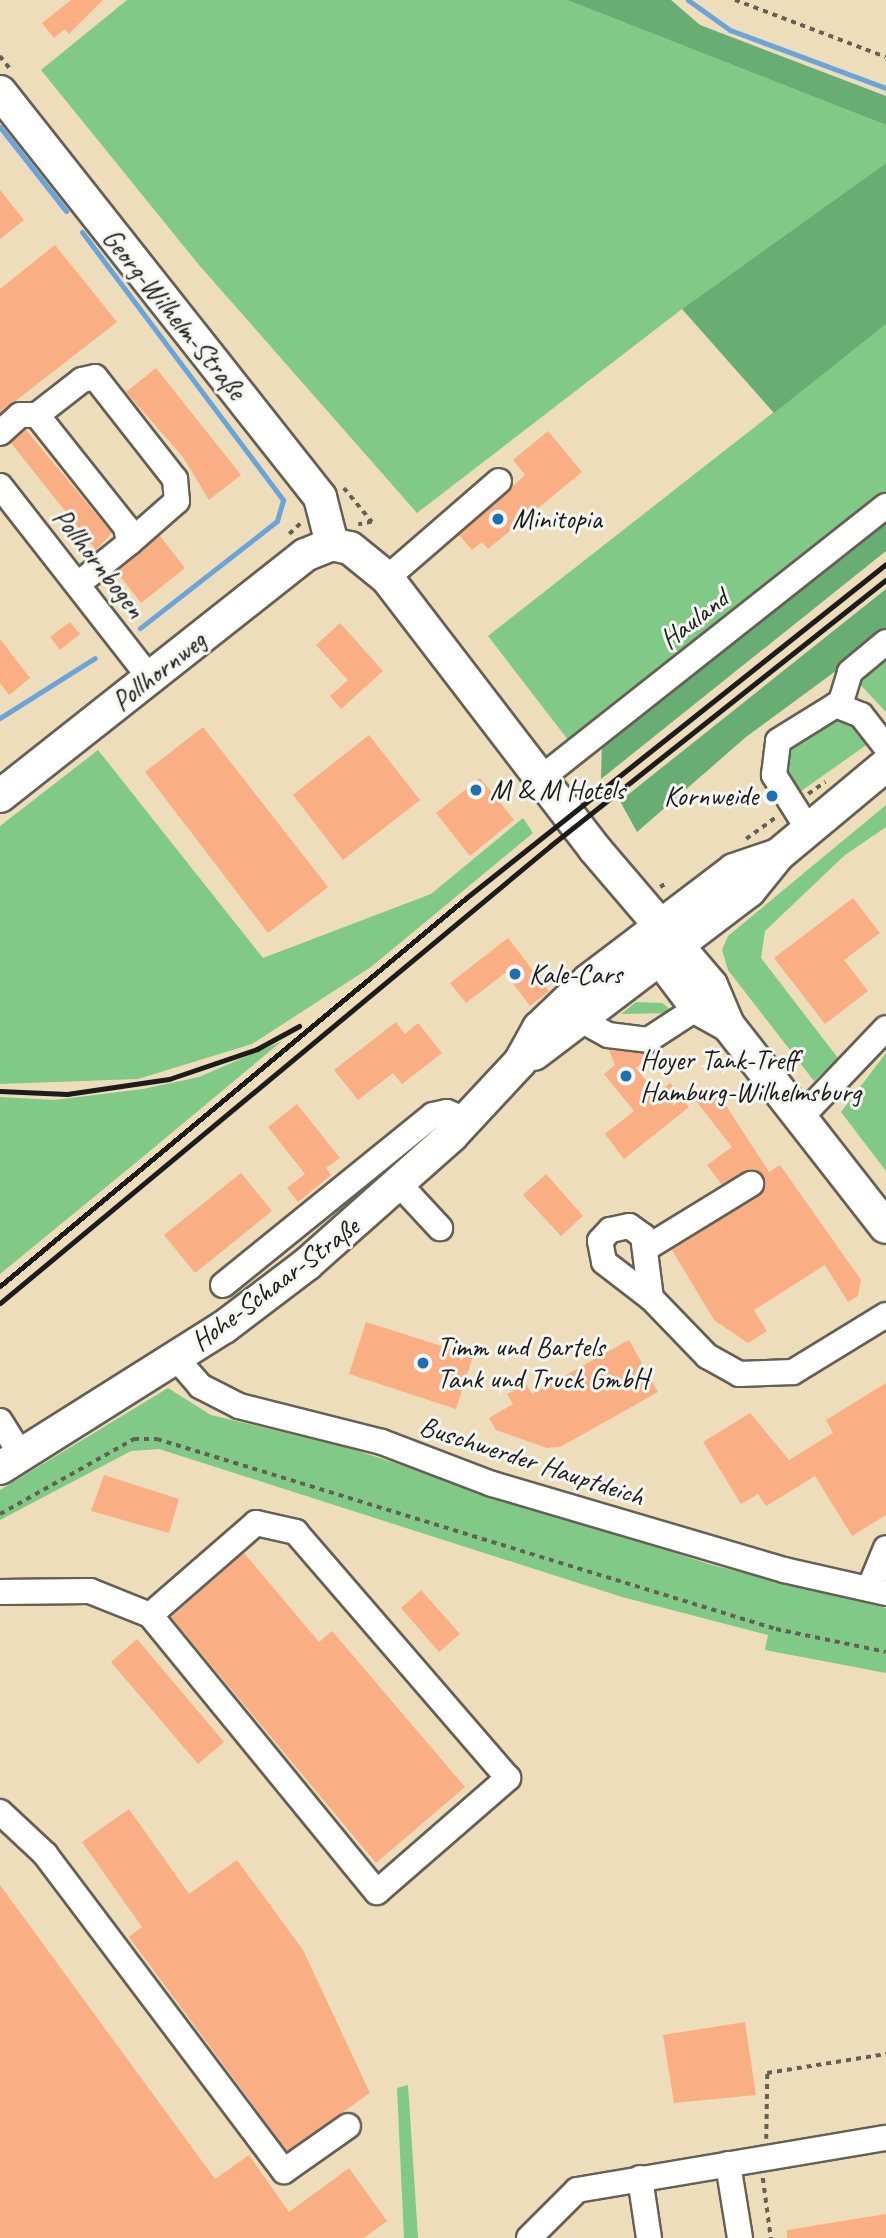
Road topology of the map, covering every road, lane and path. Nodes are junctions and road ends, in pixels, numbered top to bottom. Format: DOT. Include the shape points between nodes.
graph roads {
  1 [pos="735,0"];
  2 [pos="886,57"];
  3 [pos="0,92"];
  4 [pos="37,415"];
  5 [pos="0,433"];
  6 [pos="499,481"];
  7 [pos="340,484"];
  8 [pos="0,486"];
  9 [pos="886,506"];
  10 [pos="372,522"];
  11 [pos="129,543"];
  12 [pos="326,546"];
  13 [pos="387,578"];
  14 [pos="78,584"];
  15 [pos="886,642"];
  16 [pos="150,678"];
  17 [pos="840,705"];
  18 [pos="886,747"];
  19 [pos="886,765"];
  20 [pos="540,779"];
  21 [pos="0,796"];
  22 [pos="808,829"];
  23 [pos="661,941"];
  24 [pos="697,1008"];
  25 [pos="581,1020"];
  26 [pos="728,1025"];
  27 [pos="886,1028"];
  28 [pos="520,1062"];
  29 [pos="803,1115"];
  30 [pos="466,1120"];
  31 [pos="751,1184"];
  32 [pos="400,1185"];
  33 [pos="886,1227"];
  34 [pos="440,1228"];
  35 [pos="648,1247"];
  36 [pos="223,1286"];
  37 [pos="651,1298"];
  38 [pos="886,1315"];
  39 [pos="176,1358"];
  40 [pos="0,1420"];
  41 [pos="10,1461"];
  42 [pos="0,1514"];
  43 [pos="886,1548"];
  44 [pos="877,1591"];
  45 [pos="0,1592"];
  46 [pos="150,1615"];
  47 [pos="886,1652"];
  48 [pos="0,1812"];
  49 [pos="886,2054"];
  50 [pos="348,2126"];
  51 [pos="886,2138"];
  52 [pos="765,2158"];
  53 [pos="729,2164"];
  54 [pos="640,2178"];
  55 [pos="529,2238"];
  56 [pos="649,2238"];
  57 [pos="740,2238"];
  58 [pos="771,2238"];
  1 -- 2 [label="path"];
  3 -- 12 [label="main road, Georg-Wilhelm-Straße" via="320,497"];
  4 -- 5 [label="street" via="20,415"];
  4 -- 11 [label="street" via="126,527"];
  4 -- 11 [label="street" via="82,380 95,377 175,480 177,501"];
  6 -- 13 [label="street"];
  7 -- 10 [label="path"];
  8 -- 14 [label="street, Pollhornbogen"];
  9 -- 20 [label="street, Hauland"];
  11 -- 14 [label="street"];
  12 -- 13 [label="main road" via="368,558"];
  12 -- 16 [label="main road, Pollhornweg"];
  13 -- 20 [label="main road"];
  14 -- 16 [label="street, Pollhornbogen"];
  15 -- 17 [label="street" via="850,672"];
  16 -- 21 [label="main road, Pollhornweg"];
  17 -- 18 [label="street" via="861,715"];
  17 -- 22 [label="street" via="798,725 772,754 774,775"];
  19 -- 22 [label="main road"];
  20 -- 23 [label="main road"];
  22 -- 23 [label="main road" via="778,855 749,891"];
  23 -- 24 [label="main road"];
  23 -- 25 [label="main road, Hohe-Schaar-Straße"];
  23 -- 26 [label="main road" via="718,995"];
  23 -- 28 [label="main road, Hohe-Schaar-Straße" via="539,1028"];
  24 -- 25 [label="street" via="648,1040 608,1035"];
  24 -- 26 [label="main road"];
  25 -- 28 [label="main road, Hohe-Schaar-Straße"];
  26 -- 29 [label="main road"];
  27 -- 29 [label="street"];
  28 -- 30 [label="main road, Hohe-Schaar-Straße"];
  29 -- 33 [label="main road"];
  30 -- 32 [label="main road, Hohe-Schaar-Straße"];
  30 -- 36 [label="street" via="447,1112 433,1115"];
  31 -- 35 [label="street"];
  32 -- 34 [label="street"];
  32 -- 39 [label="main road, Hohe-Schaar-Straße" via="277,1288"];
  35 -- 37 [label="street"];
  35 -- 37 [label="street" via="637,1230 623,1226 604,1235 599,1250 615,1272"];
  37 -- 38 [label="street" via="707,1356 730,1371 761,1378 793,1372"];
  39 -- 41 [label="main road, Hohe-Schaar-Straße"];
  39 -- 44 [label="street, Buschwerder Hauptdeich" via="200,1386 239,1406 358,1435 492,1484"];
  40 -- 41 [label="street"];
  42 -- 47 [label="path" via="134,1439 157,1439 776,1629"];
  43 -- 44 [label="street"];
  45 -- 46 [label="street" via="90,1591"];
  46 -- 46 [label="street" via="377,1892 508,1778 296,1532 256,1523"];
  48 -- 50 [label="street" via="45,1854 284,2171"];
  49 -- 52 [label="path" via="767,2073"];
  51 -- 52 [label="street"];
  52 -- 53 [label="street"];
  52 -- 58 [label="path"];
  53 -- 54 [label="street"];
  53 -- 57 [label="street"];
  54 -- 55 [label="street" via="577,2190"];
  54 -- 56 [label="street"];
}
